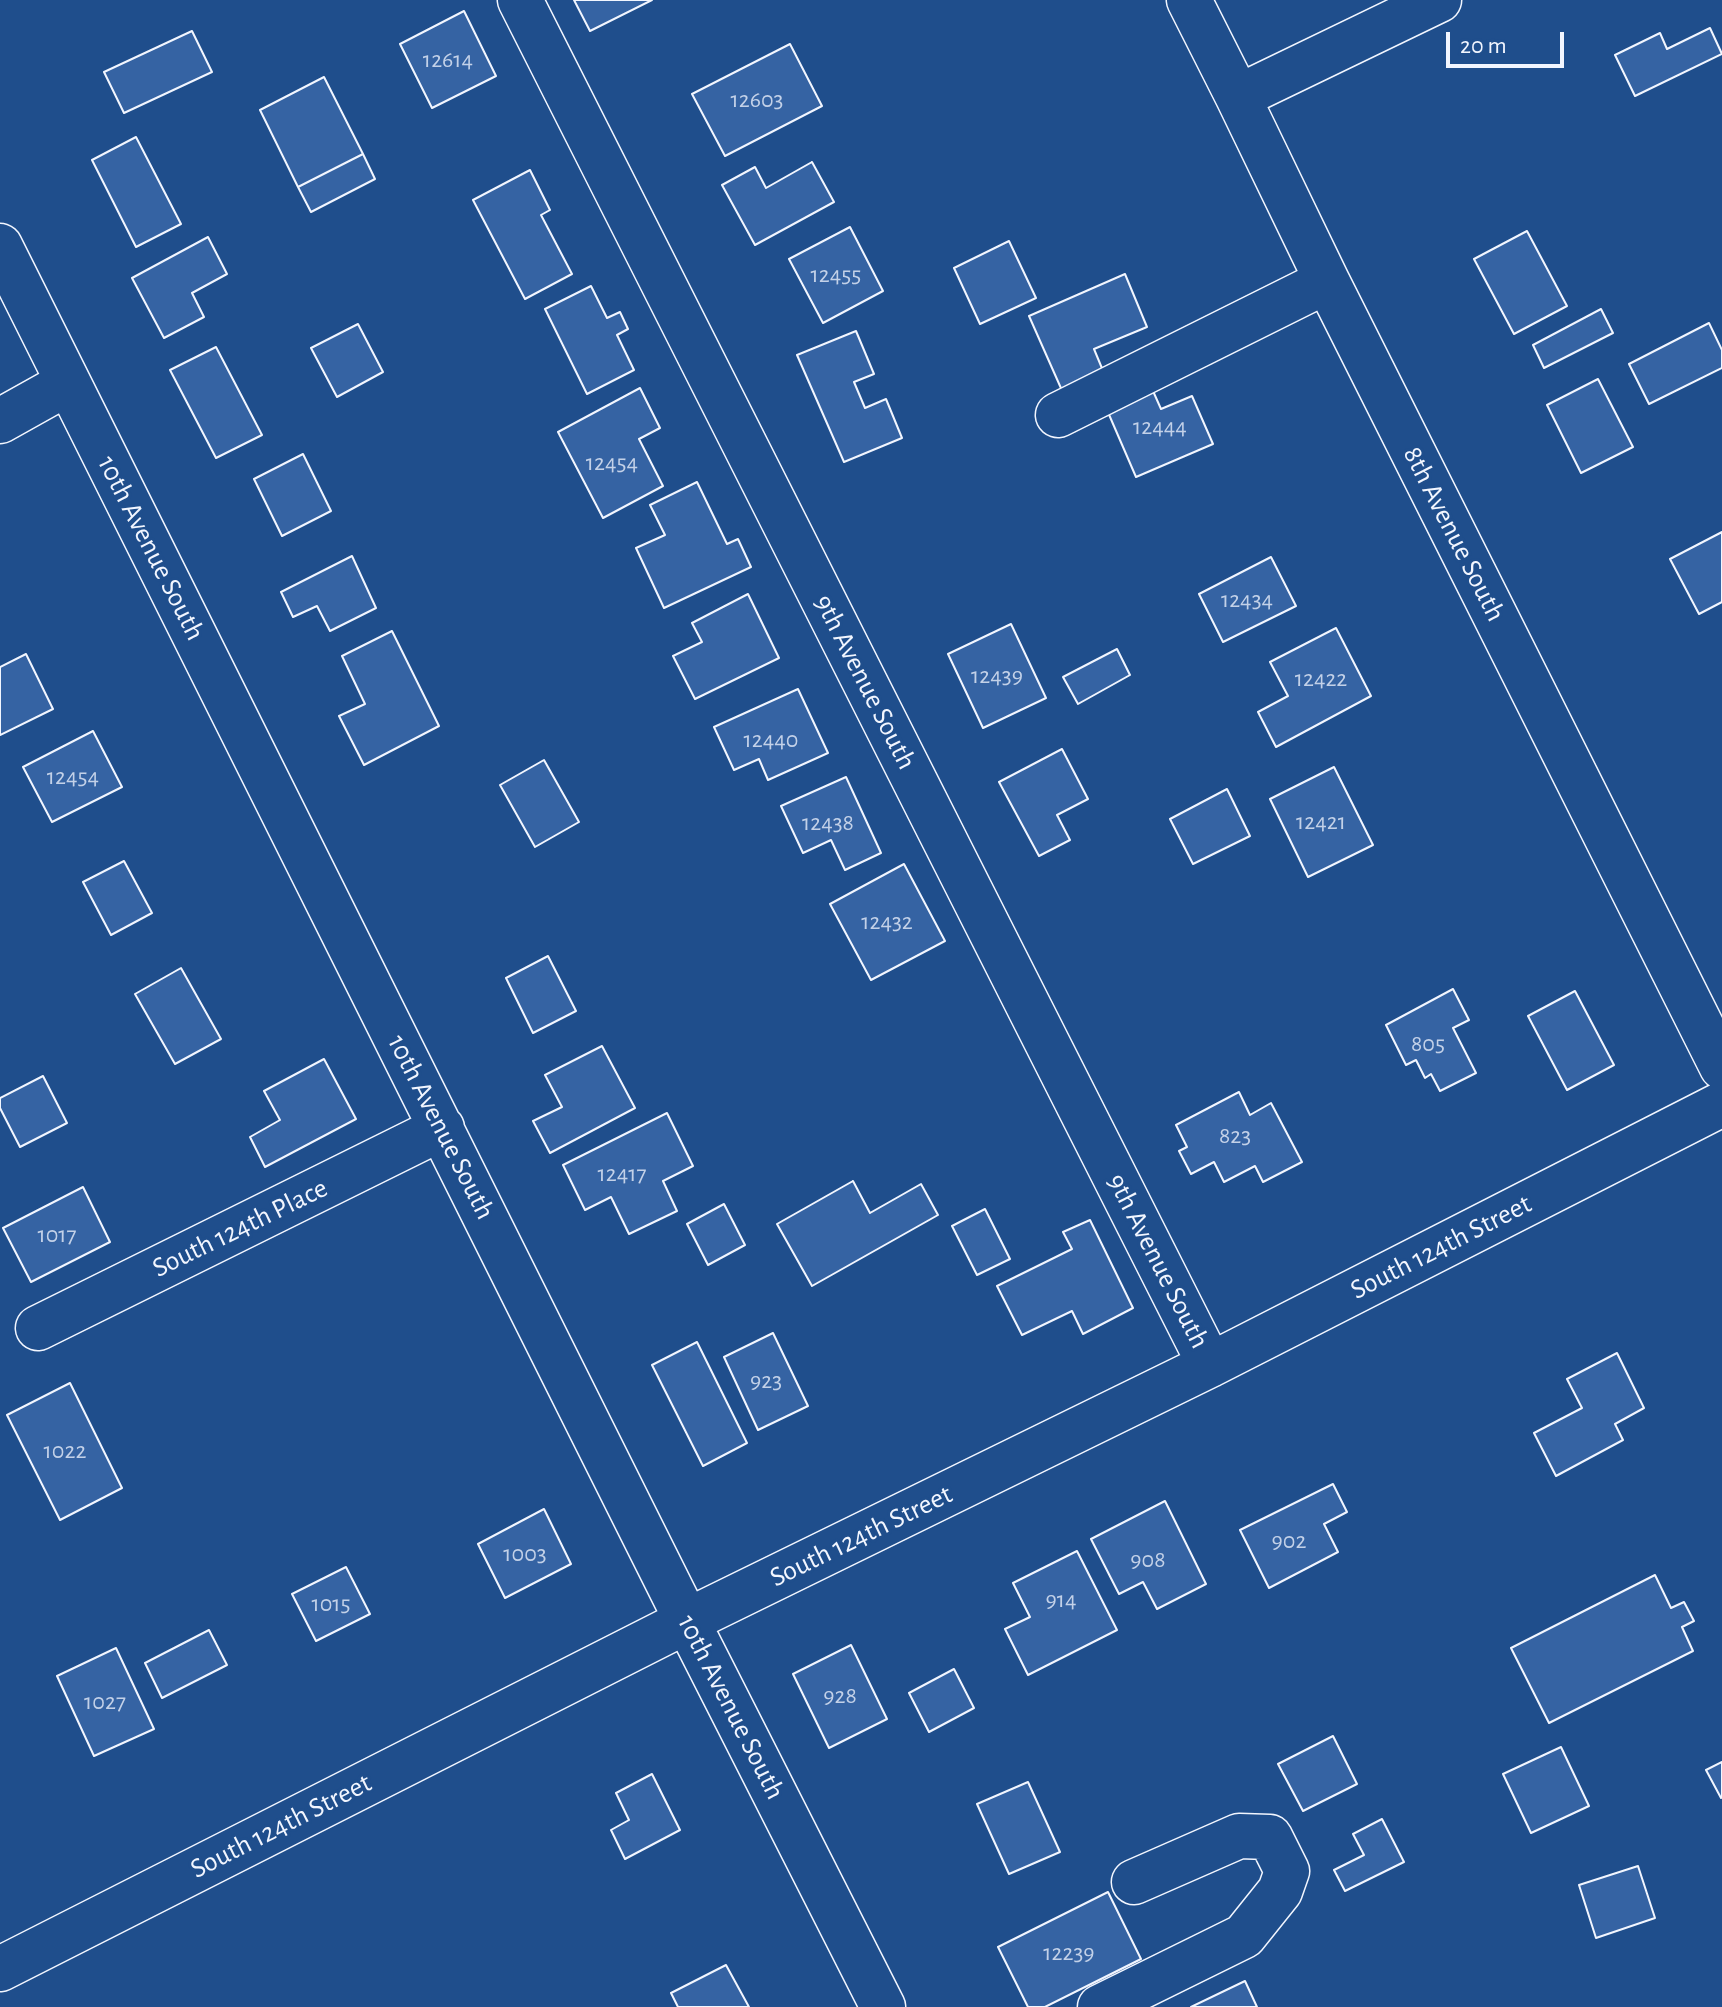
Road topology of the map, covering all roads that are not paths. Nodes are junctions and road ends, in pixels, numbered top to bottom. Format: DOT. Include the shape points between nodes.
graph roads {
  1 [pos="520,0"];
  2 [pos="1189,0"];
  3 [pos="1439,0"];
  4 [pos="1238,97"];
  5 [pos="0,246"];
  6 [pos="1327,281"];
  7 [pos="68,383"];
  8 [pos="1058,415"];
  9 [pos="0,421"];
  10 [pos="1722,1067"];
  11 [pos="1722,1104"];
  12 [pos="442,1128"];
  13 [pos="38,1328"];
  14 [pos="1210,1365"];
  15 [pos="687,1621"];
  16 [pos="1134,1882"];
  17 [pos="0,1969"];
  18 [pos="883,2007"];
  19 [pos="1100,2007"];
  1 -- 14 [label="street, 9th Avenue South"];
  2 -- 4 [label="street, 8th Avenue South"];
  3 -- 4 [label="street"];
  4 -- 6 [label="street, 8th Avenue South"];
  5 -- 7 [label="street, 10th Avenue South"];
  6 -- 8 [label="street"];
  6 -- 10 [label="street, 8th Avenue South"];
  7 -- 9 [label="street"];
  7 -- 12 [label="street, 10th Avenue South"];
  11 -- 14 [label="street, South 124th Street"];
  12 -- 13 [label="street, South 124th Place"];
  12 -- 15 [label="street, 10th Avenue South"];
  14 -- 15 [label="street, South 124th Street"];
  15 -- 17 [label="street, South 124th Street"];
  15 -- 18 [label="street, 10th Avenue South"];
  16 -- 19 [label="street" via="1239,1836 1270,1837 1287,1871 1280,1891 1244,1936"];
}
